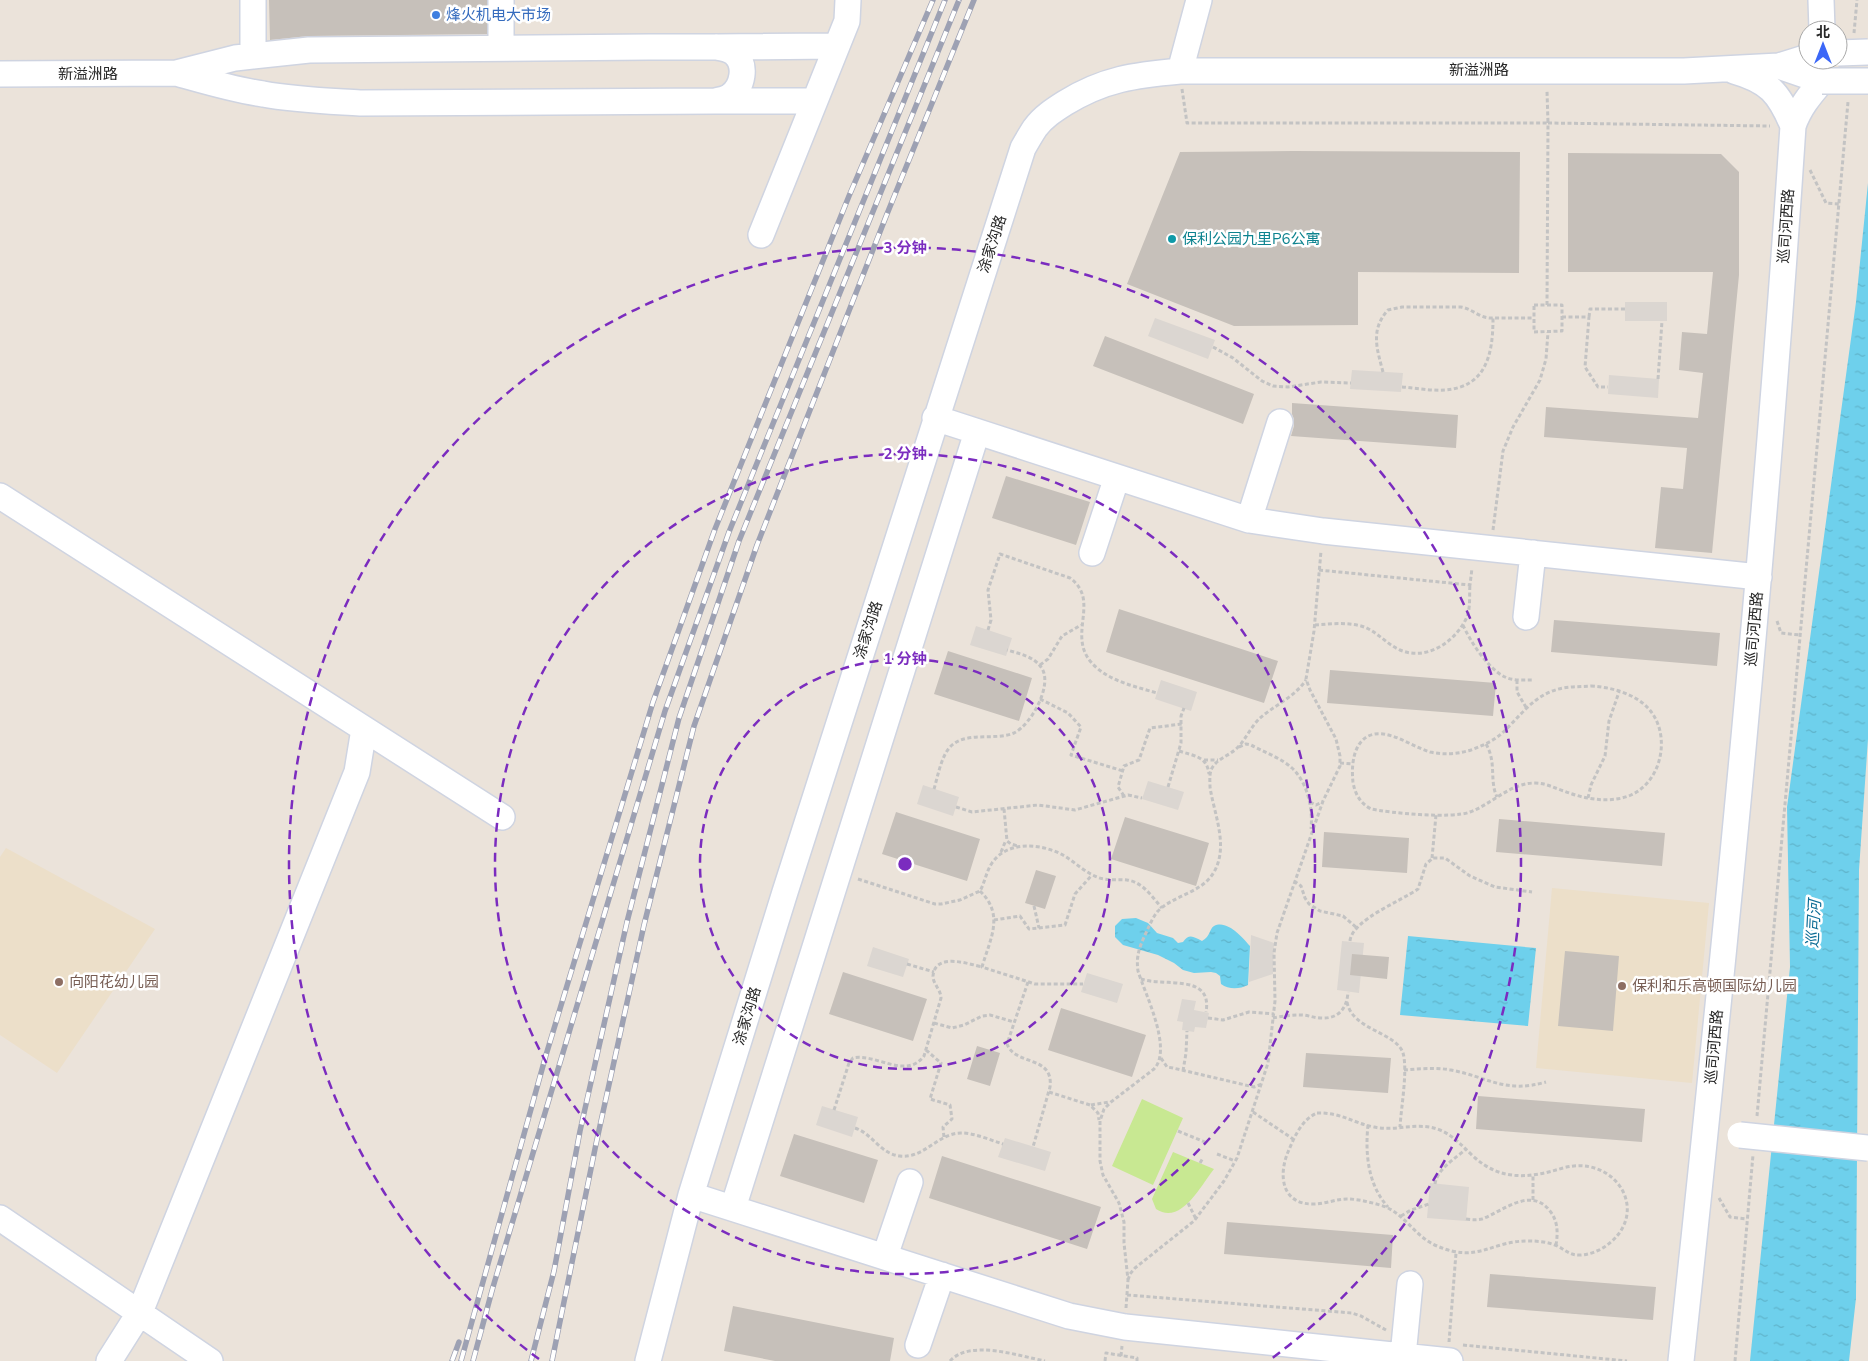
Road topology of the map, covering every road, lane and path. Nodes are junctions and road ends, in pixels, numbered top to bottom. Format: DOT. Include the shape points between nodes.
graph roads {
  1 [pos="253,0"];
  2 [pos="501,0"];
  3 [pos="848,0"];
  4 [pos="1198,0"];
  5 [pos="1821,0"];
  6 [pos="1857,0"];
  7 [pos="1822,20"];
  8 [pos="837,46"];
  9 [pos="716,47"];
  10 [pos="501,48"];
  11 [pos="1853,49"];
  12 [pos="254,56"];
  13 [pos="1798,60"];
  14 [pos="1779,66"];
  15 [pos="1726,69"];
  16 [pos="1547,70"];
  17 [pos="1180,72"];
  18 [pos="0,74"];
  19 [pos="176,74"];
  20 [pos="1822,81"];
  21 [pos="1868,81"];
  22 [pos="1848,99"];
  23 [pos="715,101"];
  24 [pos="814,101"];
  25 [pos="1548,123"];
  26 [pos="1792,126"];
  27 [pos="1790,168"];
  28 [pos="1839,204"];
  29 [pos="761,235"];
  30 [pos="1547,305"];
  31 [pos="1625,309"];
  32 [pos="1562,317"];
  33 [pos="1589,317"];
  34 [pos="1493,318"];
  35 [pos="1534,318"];
  36 [pos="1662,320"];
  37 [pos="1548,332"];
  38 [pos="1212,347"];
  39 [pos="1383,372"];
  40 [pos="1658,379"];
  41 [pos="1351,383"];
  42 [pos="1402,387"];
  43 [pos="1608,387"];
  44 [pos="935,418"];
  45 [pos="1280,422"];
  46 [pos="978,432"];
  47 [pos="1117,477"];
  48 [pos="0,496"];
  49 [pos="1249,520"];
  50 [pos="1323,532"];
  51 [pos="1482,548"];
  52 [pos="1092,553"];
  53 [pos="1533,553"];
  54 [pos="1319,570"];
  55 [pos="1759,577"];
  56 [pos="1470,585"];
  57 [pos="1756,604"];
  58 [pos="1526,617"];
  59 [pos="1082,625"];
  60 [pos="1315,625"];
  61 [pos="1462,625"];
  62 [pos="988,630"];
  63 [pos="1800,635"];
  64 [pos="1008,650"];
  65 [pos="1040,665"];
  66 [pos="1306,679"];
  67 [pos="1517,680"];
  68 [pos="1532,680"];
  69 [pos="1620,692"];
  70 [pos="1157,693"];
  71 [pos="1040,699"];
  72 [pos="1184,708"];
  73 [pos="1527,709"];
  74 [pos="1182,724"];
  75 [pos="364,728"];
  76 [pos="1250,731"];
  77 [pos="1486,744"];
  78 [pos="1251,745"];
  79 [pos="1238,747"];
  80 [pos="1179,751"];
  81 [pos="1221,759"];
  82 [pos="1204,760"];
  83 [pos="1340,763"];
  84 [pos="1353,764"];
  85 [pos="1123,772"];
  86 [pos="1209,778"];
  87 [pos="1168,787"];
  88 [pos="934,789"];
  89 [pos="1124,796"];
  90 [pos="1497,797"];
  91 [pos="1142,798"];
  92 [pos="1588,798"];
  93 [pos="1309,799"];
  94 [pos="1323,801"];
  95 [pos="956,807"];
  96 [pos="1004,809"];
  97 [pos="1436,815"];
  98 [pos="502,817"];
  99 [pos="1309,836"];
  100 [pos="1006,839"];
  101 [pos="1021,846"];
  102 [pos="998,856"];
  103 [pos="1432,858"];
  104 [pos="839,873"];
  105 [pos="1092,875"];
  106 [pos="1294,882"];
  107 [pos="980,891"];
  108 [pos="1532,892"];
  109 [pos="1034,906"];
  110 [pos="1162,908"];
  111 [pos="994,920"];
  112 [pos="1040,928"];
  113 [pos="1357,928"];
  114 [pos="1350,942"];
  115 [pos="907,964"];
  116 [pos="982,967"];
  117 [pos="934,972"];
  118 [pos="1140,979"];
  119 [pos="1028,982"];
  120 [pos="1083,984"];
  121 [pos="1348,992"];
  122 [pos="1348,1002"];
  123 [pos="1206,1012"];
  124 [pos="1273,1016"];
  125 [pos="1208,1018"];
  126 [pos="1014,1022"];
  127 [pos="934,1023"];
  128 [pos="1187,1031"];
  129 [pos="926,1050"];
  130 [pos="1160,1055"];
  131 [pos="1167,1066"];
  132 [pos="1154,1069"];
  133 [pos="1404,1070"];
  134 [pos="1183,1071"];
  135 [pos="1546,1082"];
  136 [pos="1262,1084"];
  137 [pos="1254,1087"];
  138 [pos="1049,1092"];
  139 [pos="1258,1096"];
  140 [pos="1111,1102"];
  141 [pos="1090,1105"];
  142 [pos="834,1110"];
  143 [pos="1253,1112"];
  144 [pos="1100,1121"];
  145 [pos="1368,1125"];
  146 [pos="1400,1127"];
  147 [pos="855,1128"];
  148 [pos="1178,1130"];
  149 [pos="1706,1132"];
  150 [pos="1750,1134"];
  151 [pos="944,1138"];
  152 [pos="1293,1139"];
  153 [pos="1207,1143"];
  154 [pos="1003,1144"];
  155 [pos="1033,1147"];
  156 [pos="1868,1148"];
  157 [pos="1466,1149"];
  158 [pos="1217,1154"];
  159 [pos="1203,1158"];
  160 [pos="1235,1162"];
  161 [pos="1200,1163"];
  162 [pos="1533,1176"];
  163 [pos="910,1182"];
  164 [pos="1435,1184"];
  165 [pos="691,1195"];
  166 [pos="1533,1200"];
  167 [pos="1188,1203"];
  168 [pos="1429,1204"];
  169 [pos="733,1208"];
  170 [pos="1388,1208"];
  171 [pos="1401,1216"];
  172 [pos="0,1218"];
  173 [pos="1196,1219"];
  174 [pos="1466,1219"];
  175 [pos="1556,1245"];
  176 [pos="1456,1253"];
  177 [pos="885,1256"];
  178 [pos="942,1275"];
  179 [pos="1410,1284"];
  180 [pos="1127,1295"];
  181 [pos="140,1312"];
  182 [pos="918,1345"];
  183 [pos="1404,1347"];
  184 [pos="1450,1349"];
  185 [pos="1300,1354"];
  186 [pos="109,1361"];
  187 [pos="210,1361"];
  188 [pos="648,1361"];
  189 [pos="950,1361"];
  190 [pos="1046,1361"];
  191 [pos="1105,1361"];
  192 [pos="1137,1361"];
  193 [pos="1627,1361"];
  194 [pos="1681,1361"];
  195 [pos="1735,1361"];
  1 -- 12 [label="street"];
  2 -- 10 [label="street"];
  3 -- 8 [label="street" via="847,21"];
  4 -- 17 [label="street"];
  5 -- 7 [label="street"];
  6 -- 11 [label="path"];
  8 -- 9 [label="street"];
  8 -- 24 [label="street"];
  9 -- 10 [label="street"];
  9 -- 23 [label="street" via="736,54 742,66 742,79 728,98"];
  10 -- 12 [label="street" via="309,50"];
  12 -- 19 [label="street"];
  13 -- 14 [label="street"];
  14 -- 15 [label="street, 新溢洲路"];
  14 -- 20 [label="street"];
  15 -- 16 [label="street, 新溢洲路"];
  15 -- 26 [label="street" via="1766,85 1779,97"];
  16 -- 17 [label="street, 新溢洲路"];
  16 -- 25 [label="path"];
  17 -- 25 [label="path" via="1187,123"];
  17 -- 44 [label="street, 涂家沟路" via="1145,74 1087,90 1050,112 1036,127 1023,148"];
  18 -- 19 [label="street, 新溢洲路"];
  19 -- 23 [label="street" via="263,94 360,103"];
  20 -- 21 [label="street, bridge"];
  20 -- 26 [label="street" via="1797,113"];
  22 -- 28 [label="path"];
  23 -- 24 [label="street"];
  24 -- 29 [label="street"];
  25 -- 26 [label="path"];
  25 -- 30 [label="path"];
  26 -- 27 [label="street, 巡司河西路"];
  27 -- 28 [label="path" via="1812,170 1826,203"];
  27 -- 55 [label="street, 巡司河西路"];
  28 -- 63 [label="path"];
  30 -- 32 [label="path" via="1562,305"];
  30 -- 35 [label="path" via="1534,305"];
  31 -- 33 [label="path" via="1590,309"];
  32 -- 33 [label="path"];
  32 -- 37 [label="path" via="1562,331"];
  33 -- 43 [label="path" via="1584,367 1598,387"];
  34 -- 35 [label="path"];
  34 -- 39 [label="path" via="1461,307 1388,310 1378,324 1375,337"];
  34 -- 42 [label="path" via="1493,344 1489,358 1471,381 1459,388 1444,390"];
  35 -- 37 [label="path" via="1534,332"];
  36 -- 40 [label="path"];
  37 -- 51 [label="path" via="1540,380 1502,451"];
  38 -- 41 [label="path" via="1273,386"];
  44 -- 46 [label="street"];
  44 -- 165 [label="street, 涂家沟路"];
  45 -- 49 [label="street"];
  46 -- 47 [label="street"];
  46 -- 104 [label="street"];
  47 -- 49 [label="street"];
  47 -- 52 [label="street"];
  48 -- 75 [label="street"];
  49 -- 50 [label="street"];
  50 -- 51 [label="street"];
  50 -- 54 [label="path"];
  51 -- 53 [label="street"];
  51 -- 56 [label="path"];
  53 -- 55 [label="street"];
  53 -- 58 [label="street"];
  54 -- 56 [label="path"];
  54 -- 60 [label="path"];
  55 -- 57 [label="street, 巡司河西路"];
  56 -- 61 [label="path" via="1467,618"];
  57 -- 63 [label="path" via="1771,606 1781,633"];
  57 -- 149 [label="street, 巡司河西路"];
  59 -- 62 [label="path" via="1084,601 1074,580 1000,554 988,590 991,620"];
  59 -- 65 [label="path" via="1062,636 1048,659"];
  59 -- 70 [label="path" via="1080,638 1085,653 1097,669 1119,681"];
  60 -- 61 [label="path" via="1363,626 1392,646 1413,654 1440,648"];
  60 -- 66 [label="path"];
  61 -- 67 [label="path" via="1495,669"];
  63 -- 150 [label="path"];
  64 -- 65 [label="path"];
  65 -- 71 [label="path" via="1045,676"];
  66 -- 76 [label="path" via="1297,690 1260,718"];
  66 -- 83 [label="path" via="1336,739"];
  67 -- 68 [label="path"];
  67 -- 73 [label="path" via="1517,692"];
  69 -- 73 [label="path" via="1599,686 1560,688 1542,696"];
  69 -- 92 [label="path" via="1609,721 1605,756"];
  69 -- 92 [label="path" via="1646,706 1654,716 1660,736 1660,758 1648,782 1632,794 1613,799"];
  71 -- 85 [label="path" via="1068,713 1081,727 1072,755"];
  71 -- 88 [label="path" via="1029,721 1016,732 967,739 951,746"];
  72 -- 74 [label="path"];
  73 -- 77 [label="path"];
  74 -- 80 [label="path"];
  74 -- 85 [label="path" via="1150,728 1139,760 1124,766"];
  75 -- 98 [label="street"];
  75 -- 181 [label="street" via="357,772"];
  76 -- 78 [label="path" via="1248,739"];
  76 -- 79 [label="path"];
  77 -- 84 [label="path" via="1442,754 1392,736 1375,734 1357,746"];
  77 -- 90 [label="path" via="1492,756"];
  78 -- 79 [label="path"];
  78 -- 93 [label="path" via="1293,769"];
  79 -- 81 [label="path"];
  80 -- 82 [label="path"];
  80 -- 87 [label="path"];
  81 -- 82 [label="path"];
  81 -- 86 [label="path" via="1212,767"];
  82 -- 86 [label="path"];
  83 -- 84 [label="path"];
  83 -- 94 [label="path"];
  84 -- 97 [label="path" via="1355,791 1366,807"];
  85 -- 89 [label="path" via="1118,787"];
  86 -- 110 [label="path" via="1220,838 1217,866 1204,883"];
  89 -- 91 [label="path" via="1132,794"];
  89 -- 96 [label="path" via="1075,810 1038,805"];
  90 -- 92 [label="path" via="1518,786 1536,783"];
  90 -- 97 [label="path" via="1465,814"];
  93 -- 94 [label="path" via="1314,805"];
  93 -- 99 [label="path" via="1312,818"];
  94 -- 99 [label="path"];
  95 -- 96 [label="path" via="972,812"];
  96 -- 100 [label="path"];
  97 -- 103 [label="path"];
  99 -- 106 [label="path"];
  100 -- 101 [label="path"];
  100 -- 102 [label="path"];
  101 -- 102 [label="path"];
  101 -- 105 [label="path" via="1049,849"];
  102 -- 107 [label="path"];
  103 -- 108 [label="path" via="1445,858 1470,876 1495,888"];
  103 -- 113 [label="path" via="1426,864 1418,889"];
  104 -- 107 [label="path" via="935,904 960,900"];
  104 -- 169 [label="street"];
  105 -- 110 [label="path" via="1135,882"];
  105 -- 112 [label="path" via="1075,894 1065,925"];
  106 -- 113 [label="path" via="1301,886 1309,904 1320,911 1342,916"];
  106 -- 124 [label="path" via="1274,953"];
  107 -- 111 [label="path" via="990,902"];
  109 -- 112 [label="path"];
  110 -- 118 [label="path" via="1139,949"];
  111 -- 112 [label="path" via="1020,916 1029,929"];
  111 -- 116 [label="path"];
  113 -- 114 [label="path"];
  115 -- 117 [label="path"];
  116 -- 117 [label="path" via="946,962"];
  116 -- 119 [label="path"];
  117 -- 127 [label="path" via="941,998"];
  118 -- 123 [label="path" via="1193,986 1205,995"];
  118 -- 130 [label="path" via="1157,1023"];
  119 -- 120 [label="path"];
  119 -- 126 [label="path"];
  121 -- 122 [label="path"];
  122 -- 124 [label="path" via="1343,1010 1328,1017"];
  122 -- 133 [label="path" via="1352,1015 1400,1048"];
  124 -- 125 [label="path" via="1249,1012 1223,1020"];
  124 -- 136 [label="path" via="1268,1063"];
  126 -- 127 [label="path" via="990,1015 952,1028"];
  126 -- 138 [label="path" via="1008,1048 1046,1070 1051,1079"];
  127 -- 129 [label="path"];
  128 -- 134 [label="path"];
  129 -- 142 [label="path" via="921,1060 909,1066 862,1058 850,1060"];
  129 -- 151 [label="path" via="940,1063 930,1099 950,1105 952,1119 942,1126"];
  130 -- 131 [label="path"];
  130 -- 132 [label="path"];
  131 -- 132 [label="path"];
  131 -- 134 [label="path"];
  132 -- 140 [label="path"];
  133 -- 135 [label="path" via="1449,1069 1515,1086"];
  133 -- 146 [label="path"];
  134 -- 137 [label="path"];
  136 -- 137 [label="path"];
  136 -- 139 [label="path"];
  137 -- 139 [label="path"];
  138 -- 141 [label="path"];
  138 -- 155 [label="path"];
  139 -- 143 [label="path"];
  140 -- 141 [label="path"];
  140 -- 144 [label="path"];
  141 -- 144 [label="path" via="1098,1113"];
  143 -- 152 [label="path"];
  143 -- 160 [label="path"];
  144 -- 173 [label="path" via="1100,1161 1103,1175 1123,1216 1128,1280 1135,1268"];
  145 -- 146 [label="path"];
  145 -- 152 [label="path" via="1351,1118 1317,1114 1307,1120"];
  145 -- 170 [label="path" via="1367,1162"];
  146 -- 157 [label="path" via="1437,1129"];
  147 -- 151 [label="path" via="865,1132 886,1151 903,1156 916,1155"];
  148 -- 153 [label="path"];
  149 -- 150 [label="street"];
  149 -- 194 [label="street, 巡司河西路"];
  150 -- 156 [label="street, bridge"];
  150 -- 195 [label="path"];
  151 -- 154 [label="path" via="961,1132"];
  152 -- 170 [label="path" via="1282,1175 1285,1187 1294,1197 1306,1204 1345,1199"];
  157 -- 162 [label="path" via="1498,1172"];
  157 -- 164 [label="path" via="1441,1172"];
  158 -- 160 [label="path"];
  159 -- 161 [label="path"];
  160 -- 173 [label="path"];
  162 -- 166 [label="path"];
  162 -- 175 [label="path" via="1573,1166 1593,1167 1609,1173 1624,1194 1626,1212 1622,1230 1604,1248 1576,1255"];
  163 -- 177 [label="street"];
  165 -- 169 [label="street"];
  165 -- 188 [label="street, 涂家沟路"];
  166 -- 174 [label="path" via="1516,1202 1478,1220"];
  166 -- 175 [label="path" via="1544,1205 1554,1218"];
  167 -- 173 [label="path"];
  168 -- 171 [label="path"];
  169 -- 177 [label="street"];
  170 -- 171 [label="path"];
  171 -- 176 [label="path" via="1422,1238"];
  172 -- 181 [label="street"];
  175 -- 176 [label="path" via="1519,1240 1477,1252"];
  176 -- 184 [label="path"];
  177 -- 178 [label="street"];
  178 -- 182 [label="street"];
  178 -- 185 [label="street" via="1069,1316"];
  179 -- 183 [label="street"];
  180 -- 183 [label="path" via="1352,1313 1387,1331"];
  181 -- 186 [label="street"];
  181 -- 187 [label="street"];
  183 -- 184 [label="street"];
  183 -- 185 [label="street"];
  184 -- 193 [label="path"];
  189 -- 190 [label="path" via="974,1349"];
  191 -- 192 [label="path" via="1106,1353 1138,1358"];
}
